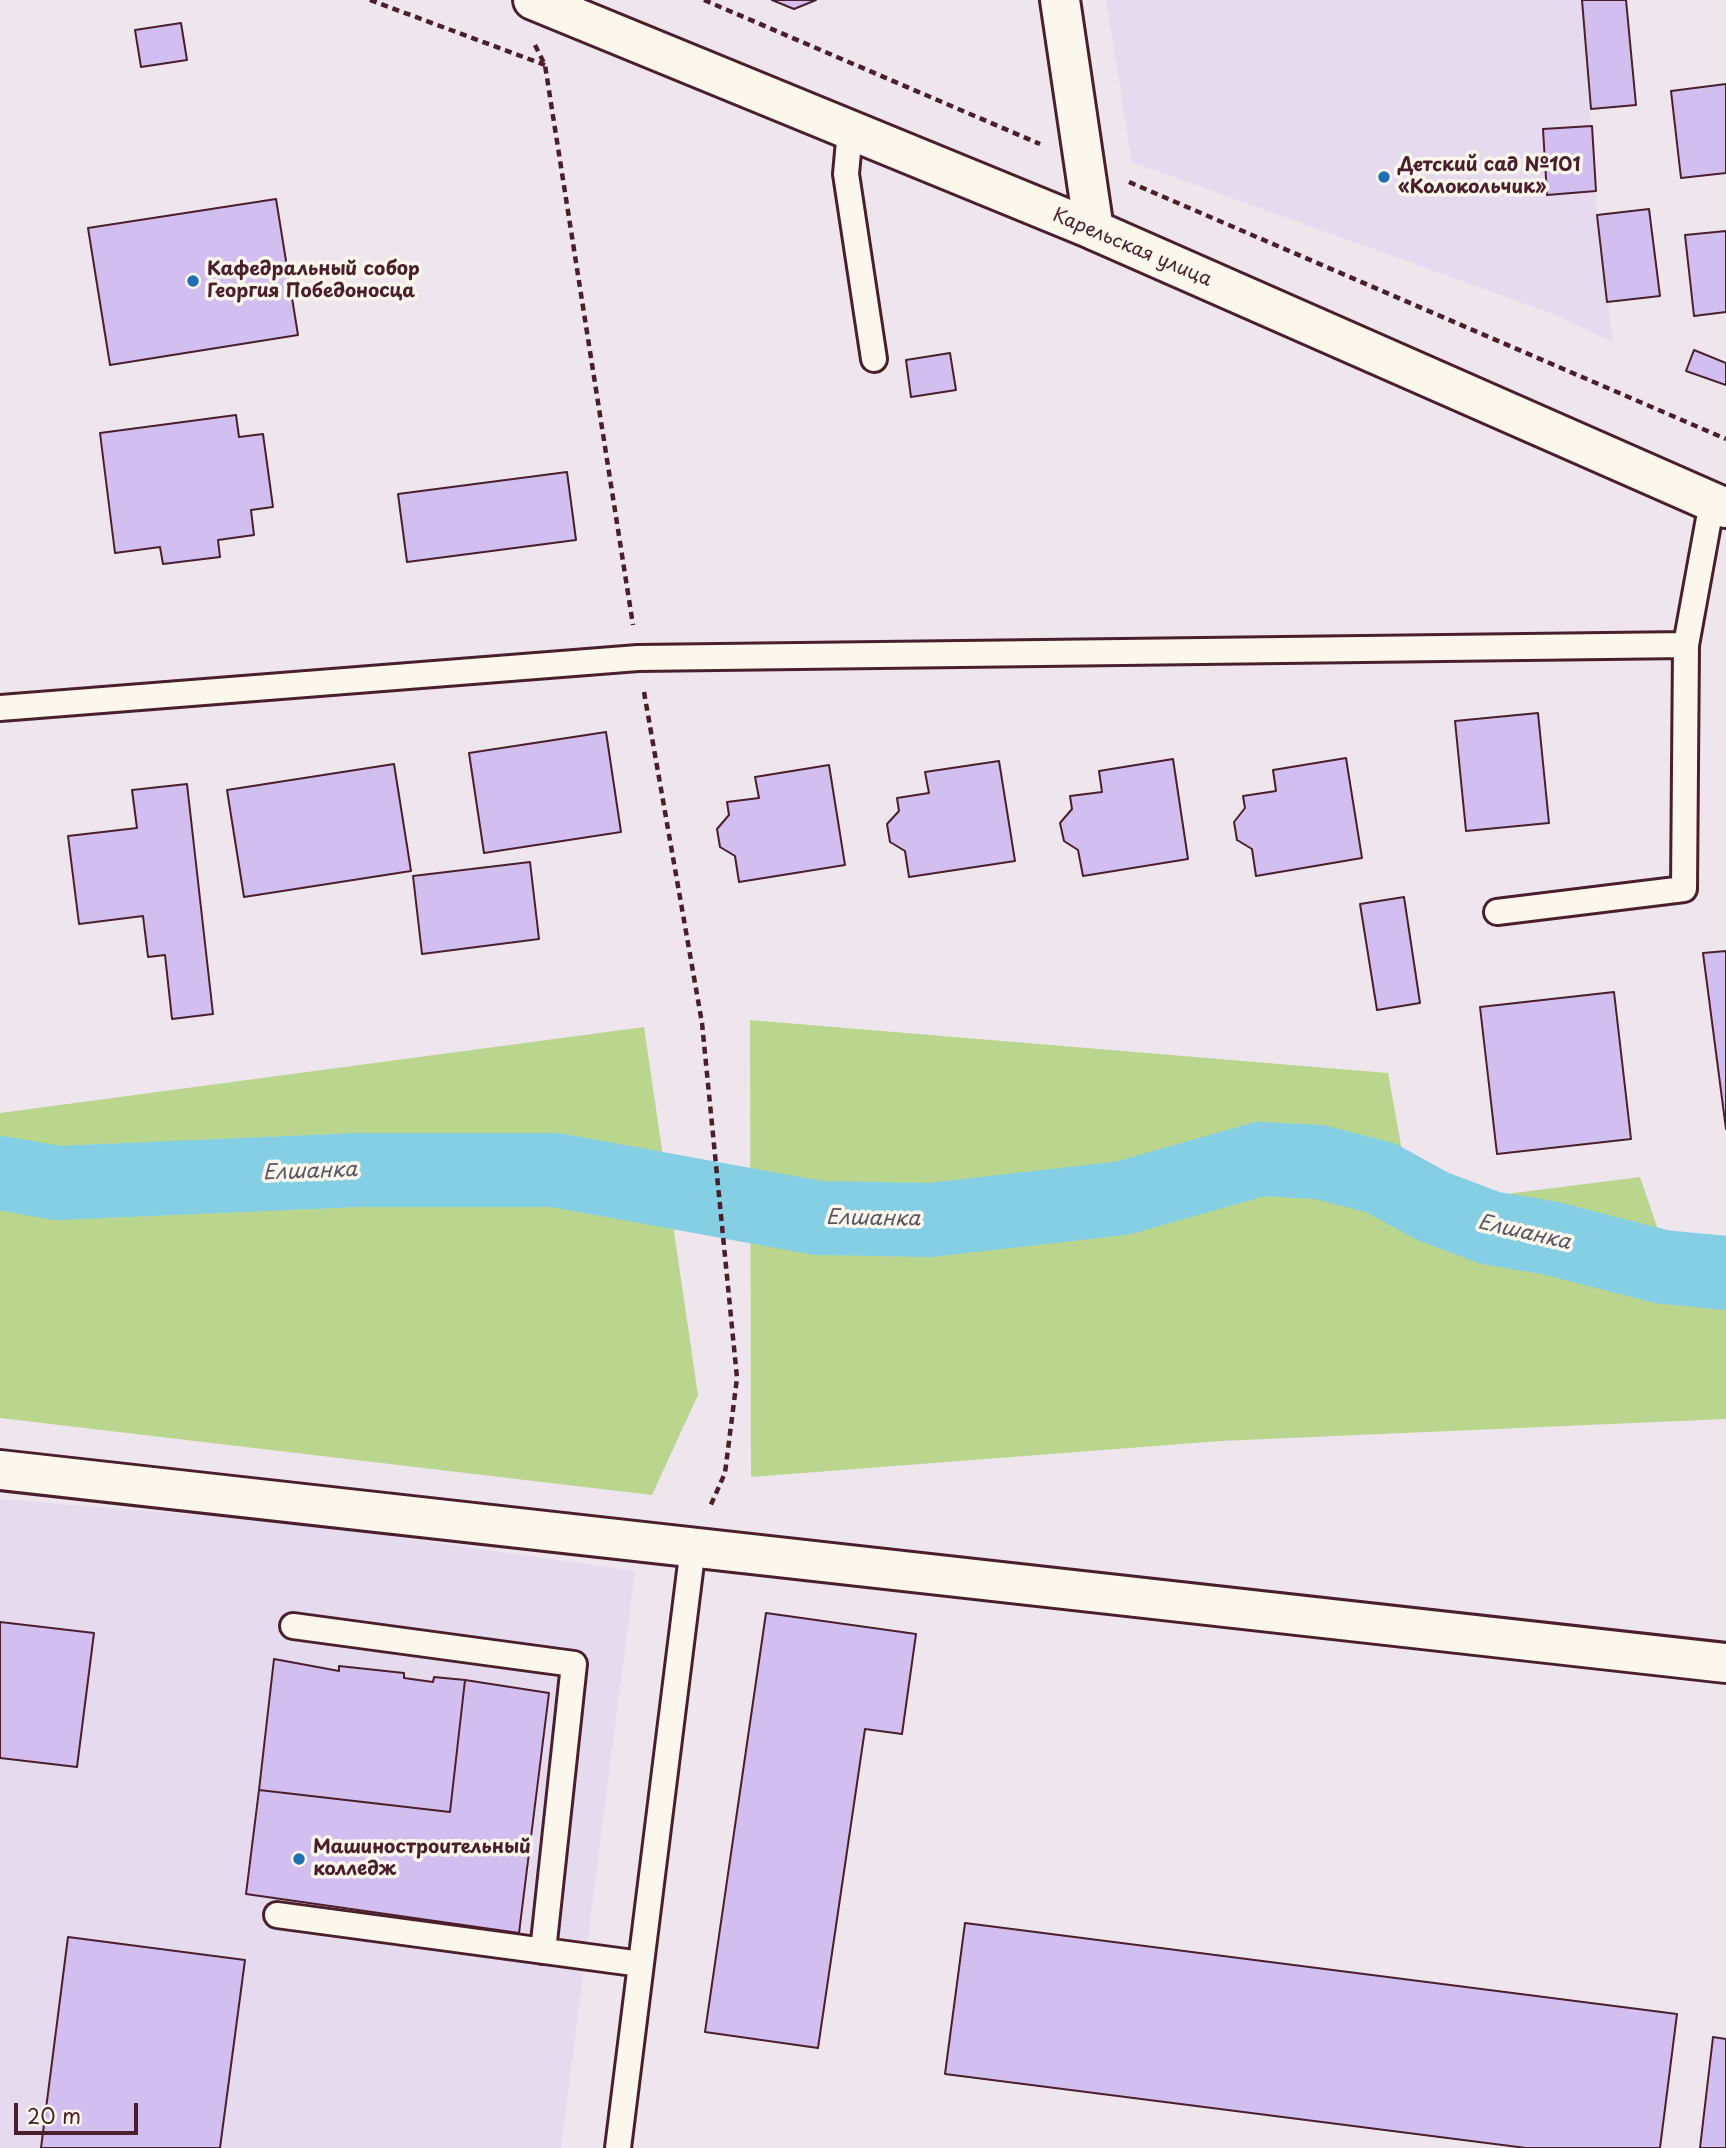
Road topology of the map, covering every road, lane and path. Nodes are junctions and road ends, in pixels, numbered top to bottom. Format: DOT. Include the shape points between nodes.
graph roads {
  1 [pos="370,0"];
  2 [pos="533,0"];
  3 [pos="704,0"];
  4 [pos="1060,0"];
  5 [pos="534,43"];
  6 [pos="545,65"];
  7 [pos="850,130"];
  8 [pos="1084,163"];
  9 [pos="1094,230"];
  10 [pos="874,359"];
  11 [pos="1726,439"];
  12 [pos="1719,505"];
  13 [pos="1686,645"];
  14 [pos="638,658"];
  15 [pos="0,708"];
  16 [pos="1497,912"];
  17 [pos="0,1470"];
  18 [pos="693,1547"];
  19 [pos="293,1626"];
  20 [pos="1726,1663"];
  21 [pos="277,1915"];
  22 [pos="543,1951"];
  23 [pos="641,1964"];
  24 [pos="618,2148"];
  1 -- 6 [label="path"];
  2 -- 7 [label="street, Карельская улица"];
  3 -- 8 [label="path"];
  4 -- 8 [label="street"];
  5 -- 6 [label="path"];
  6 -- 14 [label="path"];
  7 -- 9 [label="street, Карельская улица"];
  7 -- 10 [label="lane" via="846,174"];
  8 -- 9 [label="street"];
  8 -- 11 [label="path"];
  9 -- 12 [label="street, Карельская улица"];
  12 -- 13 [label="lane"];
  13 -- 14 [label="lane"];
  13 -- 16 [label="lane" via="1684,889"];
  14 -- 15 [label="lane"];
  14 -- 18 [label="path" via="702,1023 737,1378 725,1473"];
  17 -- 18 [label="street"];
  18 -- 20 [label="street"];
  18 -- 23 [label="lane"];
  19 -- 22 [label="lane" via="574,1664"];
  21 -- 22 [label="lane"];
  22 -- 23 [label="lane"];
  23 -- 24 [label="lane"];
}
